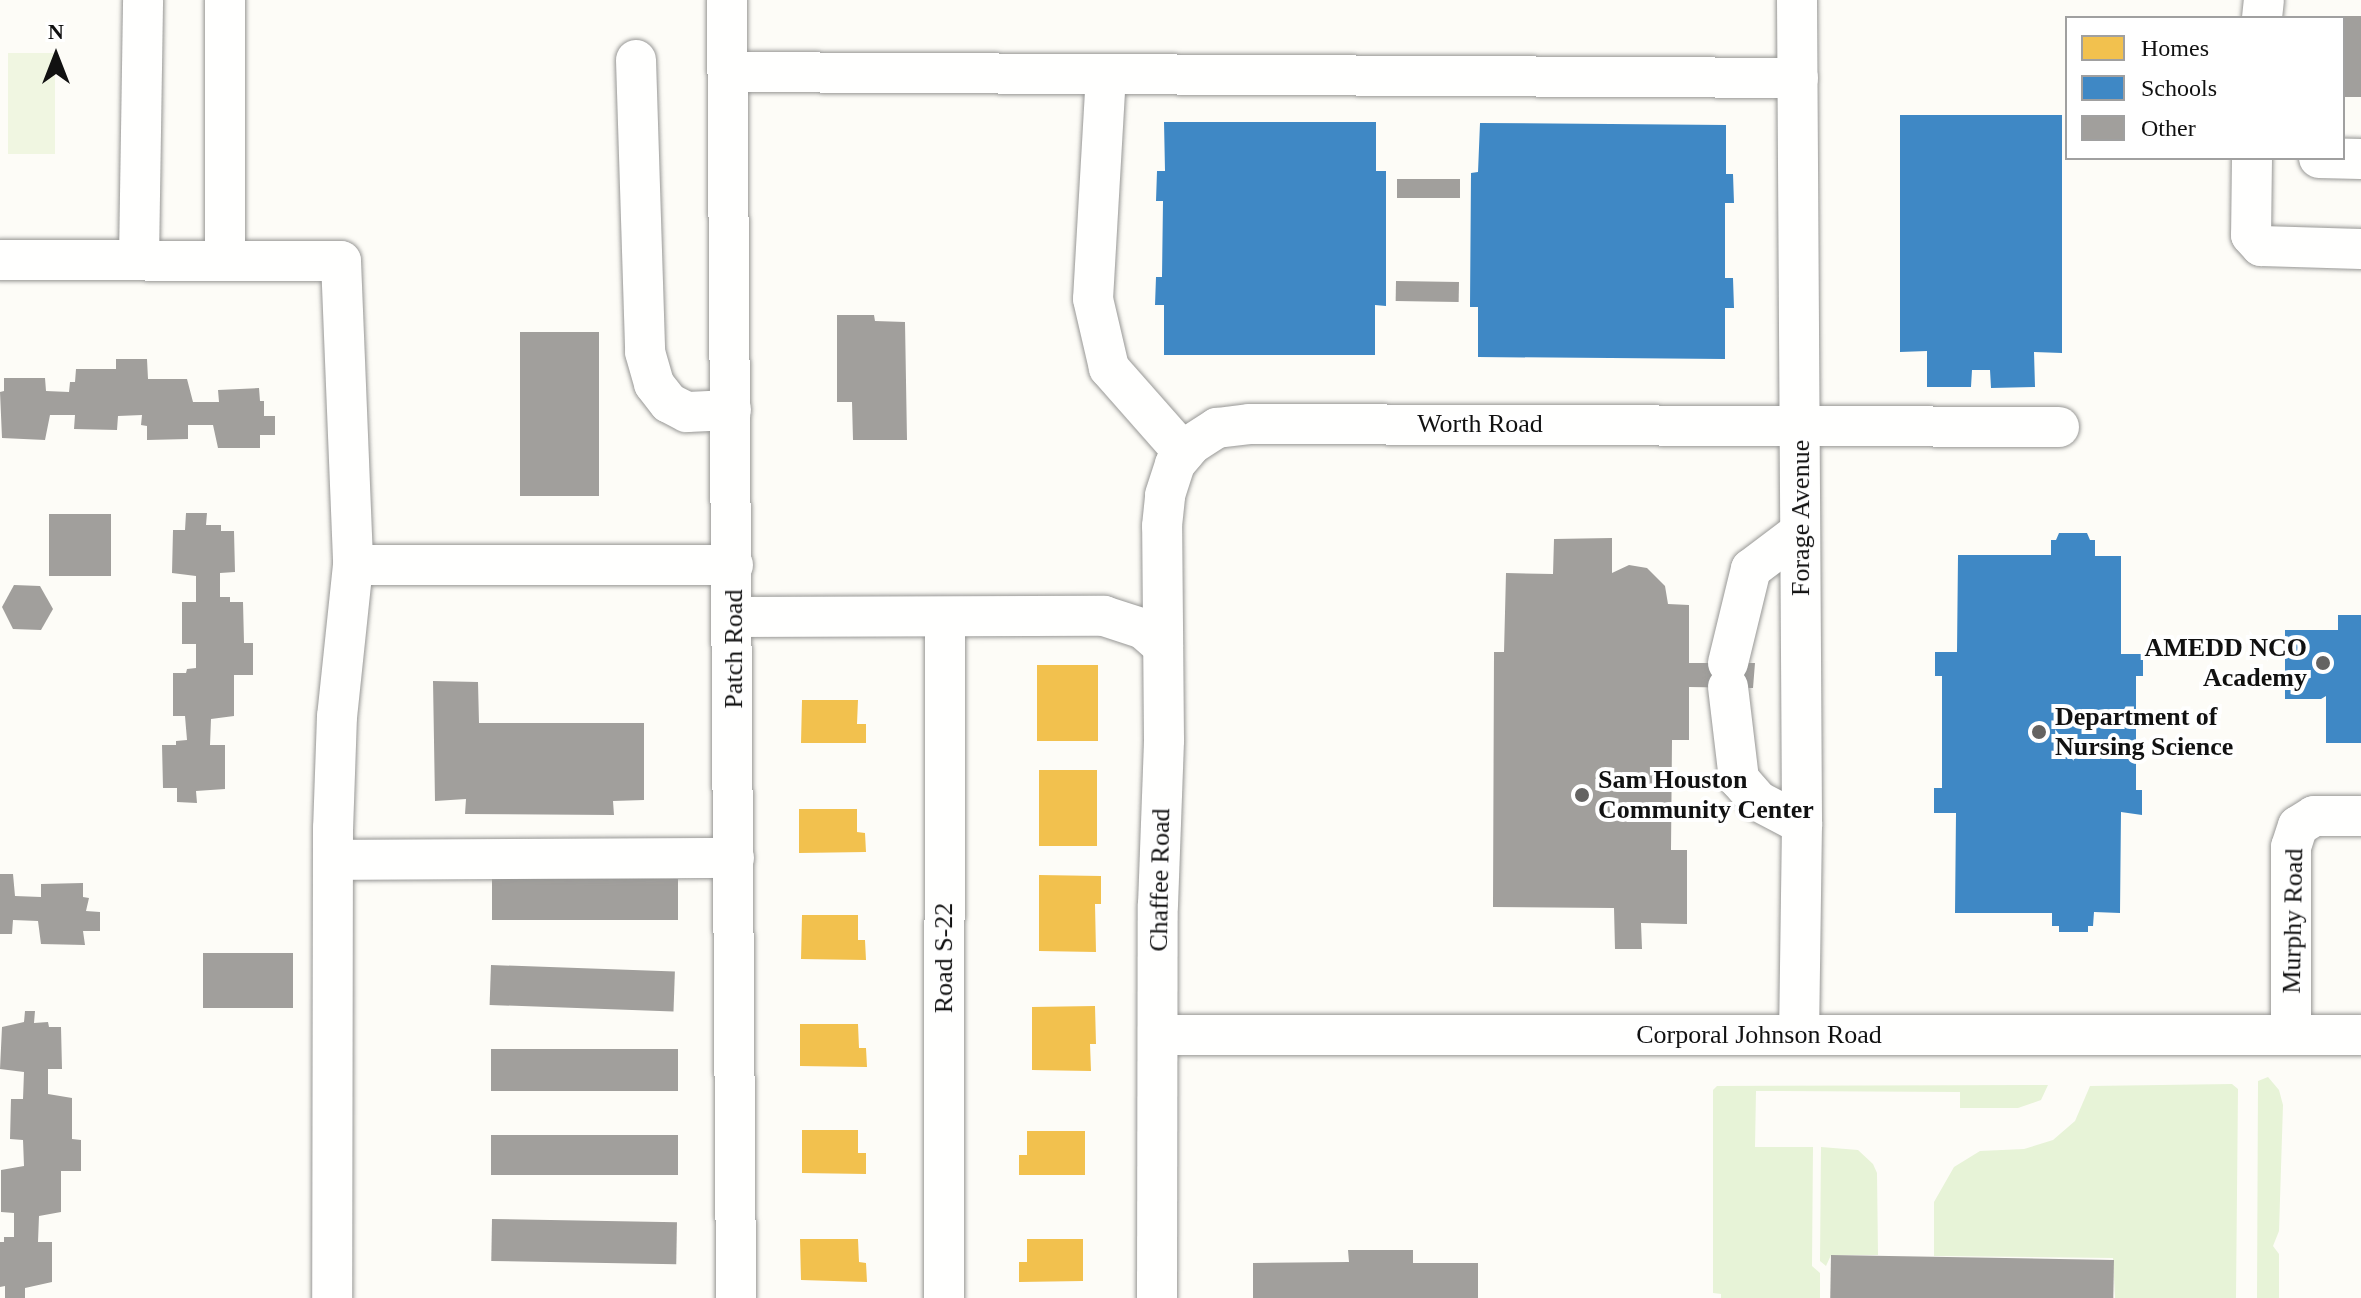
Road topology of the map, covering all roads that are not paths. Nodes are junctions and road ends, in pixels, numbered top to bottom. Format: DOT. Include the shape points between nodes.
graph roads {
  1 [pos="143,0"];
  2 [pos="225,0"];
  3 [pos="727,0"];
  4 [pos="1797,0"];
  5 [pos="636,60"];
  6 [pos="728,72"];
  7 [pos="1106,74"];
  8 [pos="1798,78"];
  9 [pos="2252,160"];
  10 [pos="2361,249"];
  11 [pos="225,258"];
  12 [pos="139,259"];
  13 [pos="0,260"];
  14 [pos="731,410"];
  15 [pos="1800,424"];
  16 [pos="2059,427"];
  17 [pos="1179,458"];
  18 [pos="1800,532"];
  19 [pos="353,565"];
  20 [pos="733,565"];
  21 [pos="734,617"];
  22 [pos="945,619"];
  23 [pos="1163,646"];
  24 [pos="2361,816"];
  25 [pos="1802,824"];
  26 [pos="734,858"];
  27 [pos="333,860"];
  28 [pos="1158,1035"];
  29 [pos="1799,1035"];
  30 [pos="2291,1035"];
  31 [pos="2361,1035"];
  32 [pos="332,1298"];
  33 [pos="736,1298"];
  34 [pos="944,1298"];
  35 [pos="1157,1298"];
  1 -- 12 [label="street"];
  2 -- 11 [label="street"];
  3 -- 6 [label="street, Patch Road"];
  4 -- 8 [label="street, Forage Avenue"];
  5 -- 14 [label="street" via="645,352 654,384 669,403 687,412"];
  6 -- 7 [label="street"];
  6 -- 14 [label="street, Patch Road"];
  7 -- 8 [label="street"];
  7 -- 17 [label="street" via="1093,299 1109,368"];
  8 -- 15 [label="street, Forage Avenue"];
  9 -- 10 [label="street" via="2251,235 2261,246"];
  11 -- 12 [label="street"];
  11 -- 19 [label="street" via="341,261"];
  12 -- 13 [label="street"];
  14 -- 20 [label="street, Patch Road"];
  15 -- 16 [label="street, Worth Road"];
  15 -- 17 [label="street, Worth Road" via="1249,424 1217,428"];
  15 -- 18 [label="street, Forage Avenue"];
  17 -- 23 [label="street, Chaffee Road" via="1165,495 1162,526"];
  18 -- 25 [label="street, Forage Avenue"];
  18 -- 25 [label="street" via="1751,569 1728,675 1739,779 1758,801"];
  19 -- 20 [label="street"];
  19 -- 27 [label="street" via="337,716"];
  20 -- 21 [label="street, Patch Road"];
  21 -- 22 [label="street"];
  21 -- 26 [label="street, Patch Road"];
  22 -- 23 [label="street" via="1104,616 1142,628"];
  22 -- 34 [label="street, Road S-22"];
  23 -- 28 [label="street, Chaffee Road"];
  24 -- 30 [label="street, Murphy Road" via="2314,816 2298,826 2291,847"];
  25 -- 29 [label="street, Forage Avenue"];
  26 -- 27 [label="street"];
  26 -- 33 [label="street, Patch Road"];
  27 -- 32 [label="street"];
  28 -- 29 [label="street, Corporal Johnson Road"];
  28 -- 35 [label="street, Chaffee Road"];
  29 -- 30 [label="street, Corporal Johnson Road"];
  30 -- 31 [label="street, Corporal Johnson Road"];
}
